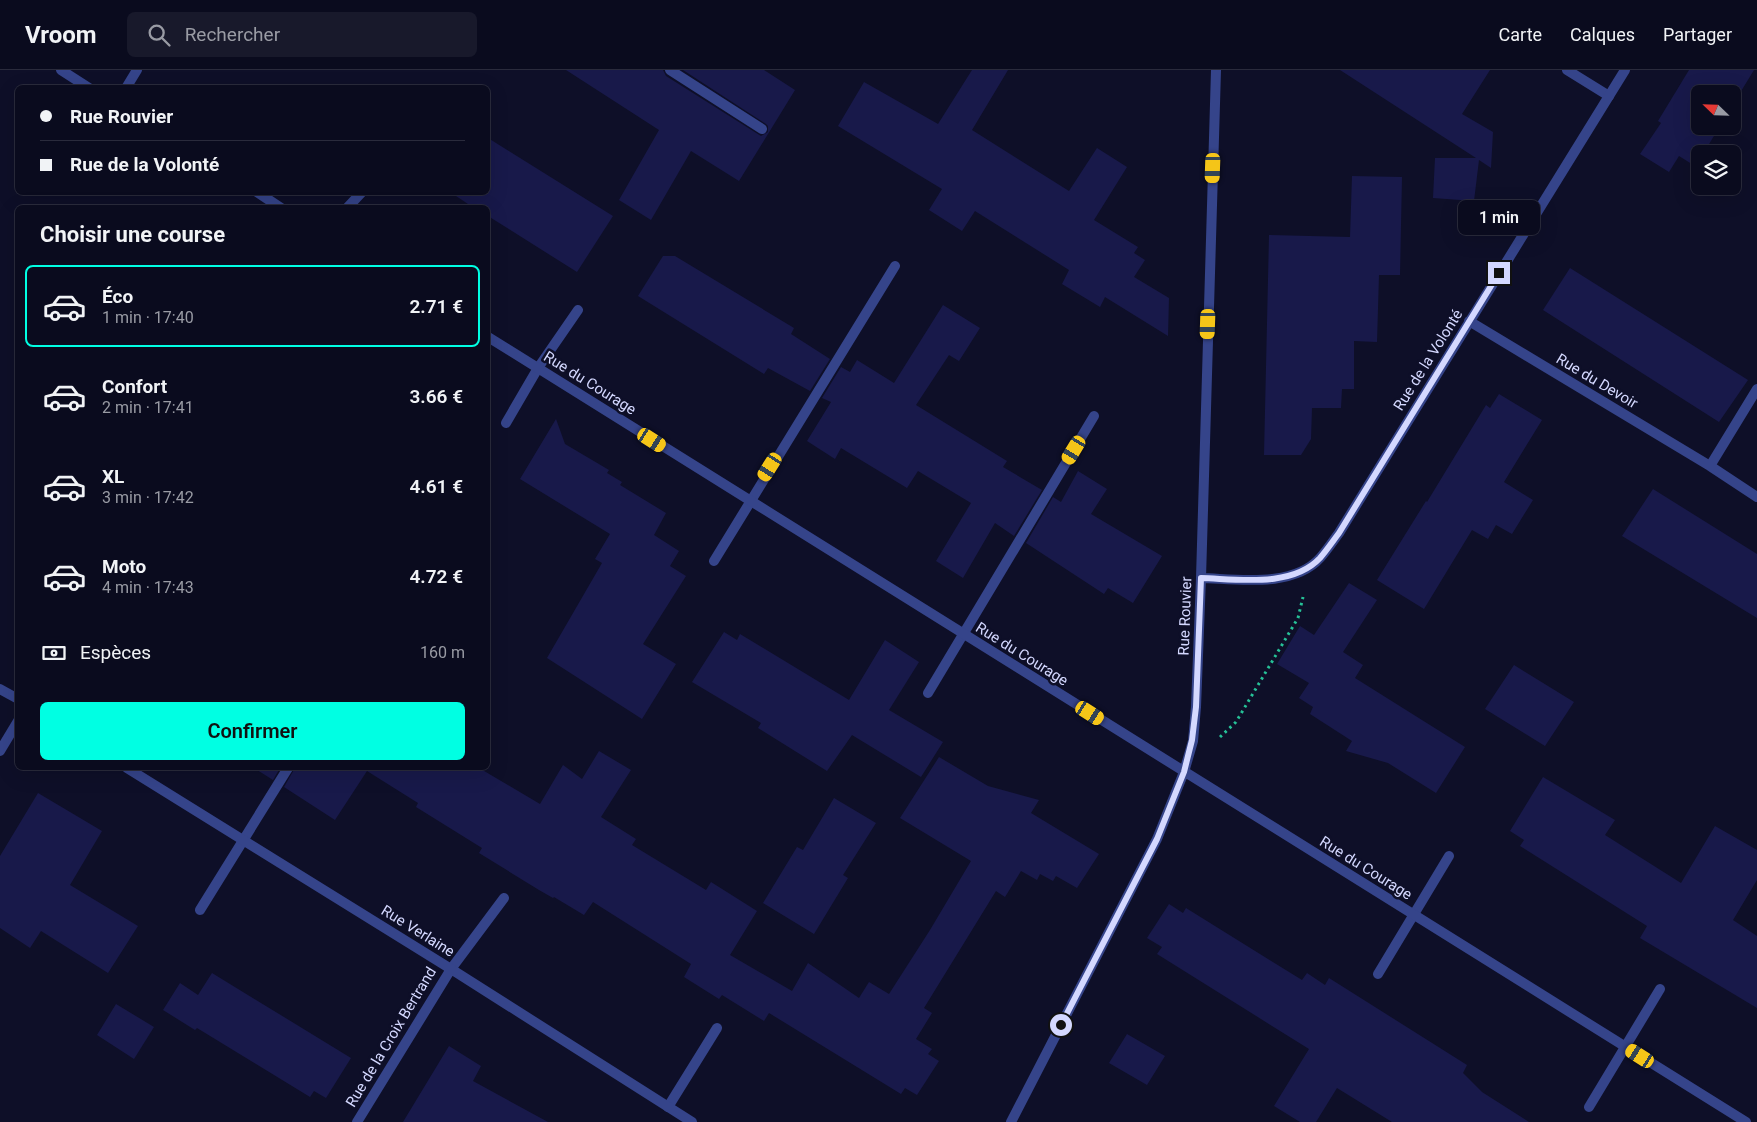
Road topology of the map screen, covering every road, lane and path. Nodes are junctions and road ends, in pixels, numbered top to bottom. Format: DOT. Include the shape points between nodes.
graph roads {
  1 [pos="61,70"];
  2 [pos="137,70"];
  3 [pos="670,70"];
  4 [pos="1216,70"];
  5 [pos="1568,70"];
  6 [pos="1625,70"];
  7 [pos="84,85"];
  8 [pos="128,85"];
  9 [pos="1609,96"];
  10 [pos="762,129"];
  11 [pos="262,195"];
  12 [pos="359,195"];
  13 [pos="276,205"];
  14 [pos="350,205"];
  15 [pos="895,266"];
  16 [pos="578,310"];
  17 [pos="1469,321"];
  18 [pos="490,338"];
  19 [pos="538,368"];
  20 [pos="1757,390"];
  21 [pos="1094,416"];
  22 [pos="506,423"];
  23 [pos="1710,466"];
  24 [pos="1757,497"];
  25 [pos="750,500"];
  26 [pos="714,561"];
  27 [pos="1300,573"];
  28 [pos="1201,578"];
  29 [pos="964,634"];
  30 [pos="0,689"];
  31 [pos="928,693"];
  32 [pos="15,698"];
  33 [pos="15,726"];
  34 [pos="1216,741"];
  35 [pos="0,751"];
  36 [pos="130,770"];
  37 [pos="287,770"];
  38 [pos="1184,772"];
  39 [pos="243,840"];
  40 [pos="1449,856"];
  41 [pos="504,898"];
  42 [pos="200,910"];
  43 [pos="1413,915"];
  44 [pos="451,969"];
  45 [pos="1378,974"];
  46 [pos="1660,989"];
  47 [pos="717,1028"];
  48 [pos="1625,1047"];
  49 [pos="668,1107"];
  50 [pos="1589,1107"];
  51 [pos="357,1122"];
  52 [pos="692,1122"];
  53 [pos="1011,1122"];
  54 [pos="1746,1122"];
  1 -- 7 [label="street"];
  2 -- 8 [label="street"];
  3 -- 10 [label="street"];
  4 -- 28 [label="street, Rue Rouvier"];
  5 -- 9 [label="street"];
  6 -- 9 [label="street, Rue de la Volonté"];
  9 -- 17 [label="street, Rue de la Volonté"];
  11 -- 13 [label="street"];
  12 -- 14 [label="street"];
  15 -- 25 [label="street"];
  16 -- 19 [label="street"];
  17 -- 23 [label="street, Rue du Devoir"];
  17 -- 27 [label="street, Rue de la Volonté" via="1339,533 1319,559"];
  18 -- 19 [label="street, Rue du Courage"];
  19 -- 22 [label="street"];
  19 -- 25 [label="street, Rue du Courage"];
  20 -- 23 [label="street"];
  21 -- 29 [label="street"];
  23 -- 24 [label="street, Rue du Devoir"];
  25 -- 26 [label="street"];
  25 -- 29 [label="street, Rue du Courage"];
  27 -- 28 [label="street, Rue de la Volonté" via="1266,580"];
  27 -- 34 [label="path" via="1304,594 1298,618 1236,722"];
  28 -- 38 [label="street, Rue Rouvier" via="1196,707"];
  29 -- 31 [label="street"];
  29 -- 38 [label="street, Rue du Courage"];
  30 -- 32 [label="street"];
  33 -- 35 [label="street"];
  36 -- 39 [label="street, Rue Verlaine"];
  37 -- 39 [label="street"];
  38 -- 43 [label="street, Rue du Courage"];
  38 -- 53 [label="street, Rue Rouvier" via="1157,839"];
  39 -- 42 [label="street"];
  39 -- 44 [label="street, Rue Verlaine"];
  40 -- 43 [label="street"];
  41 -- 44 [label="street, Rue de la Croix Bertrand"];
  43 -- 45 [label="street"];
  43 -- 48 [label="street, Rue du Courage"];
  44 -- 49 [label="street, Rue Verlaine"];
  44 -- 51 [label="street, Rue de la Croix Bertrand"];
  46 -- 48 [label="street"];
  47 -- 49 [label="street"];
  48 -- 50 [label="street"];
  48 -- 54 [label="street, Rue du Courage"];
  49 -- 52 [label="street, Rue Verlaine"];
}
